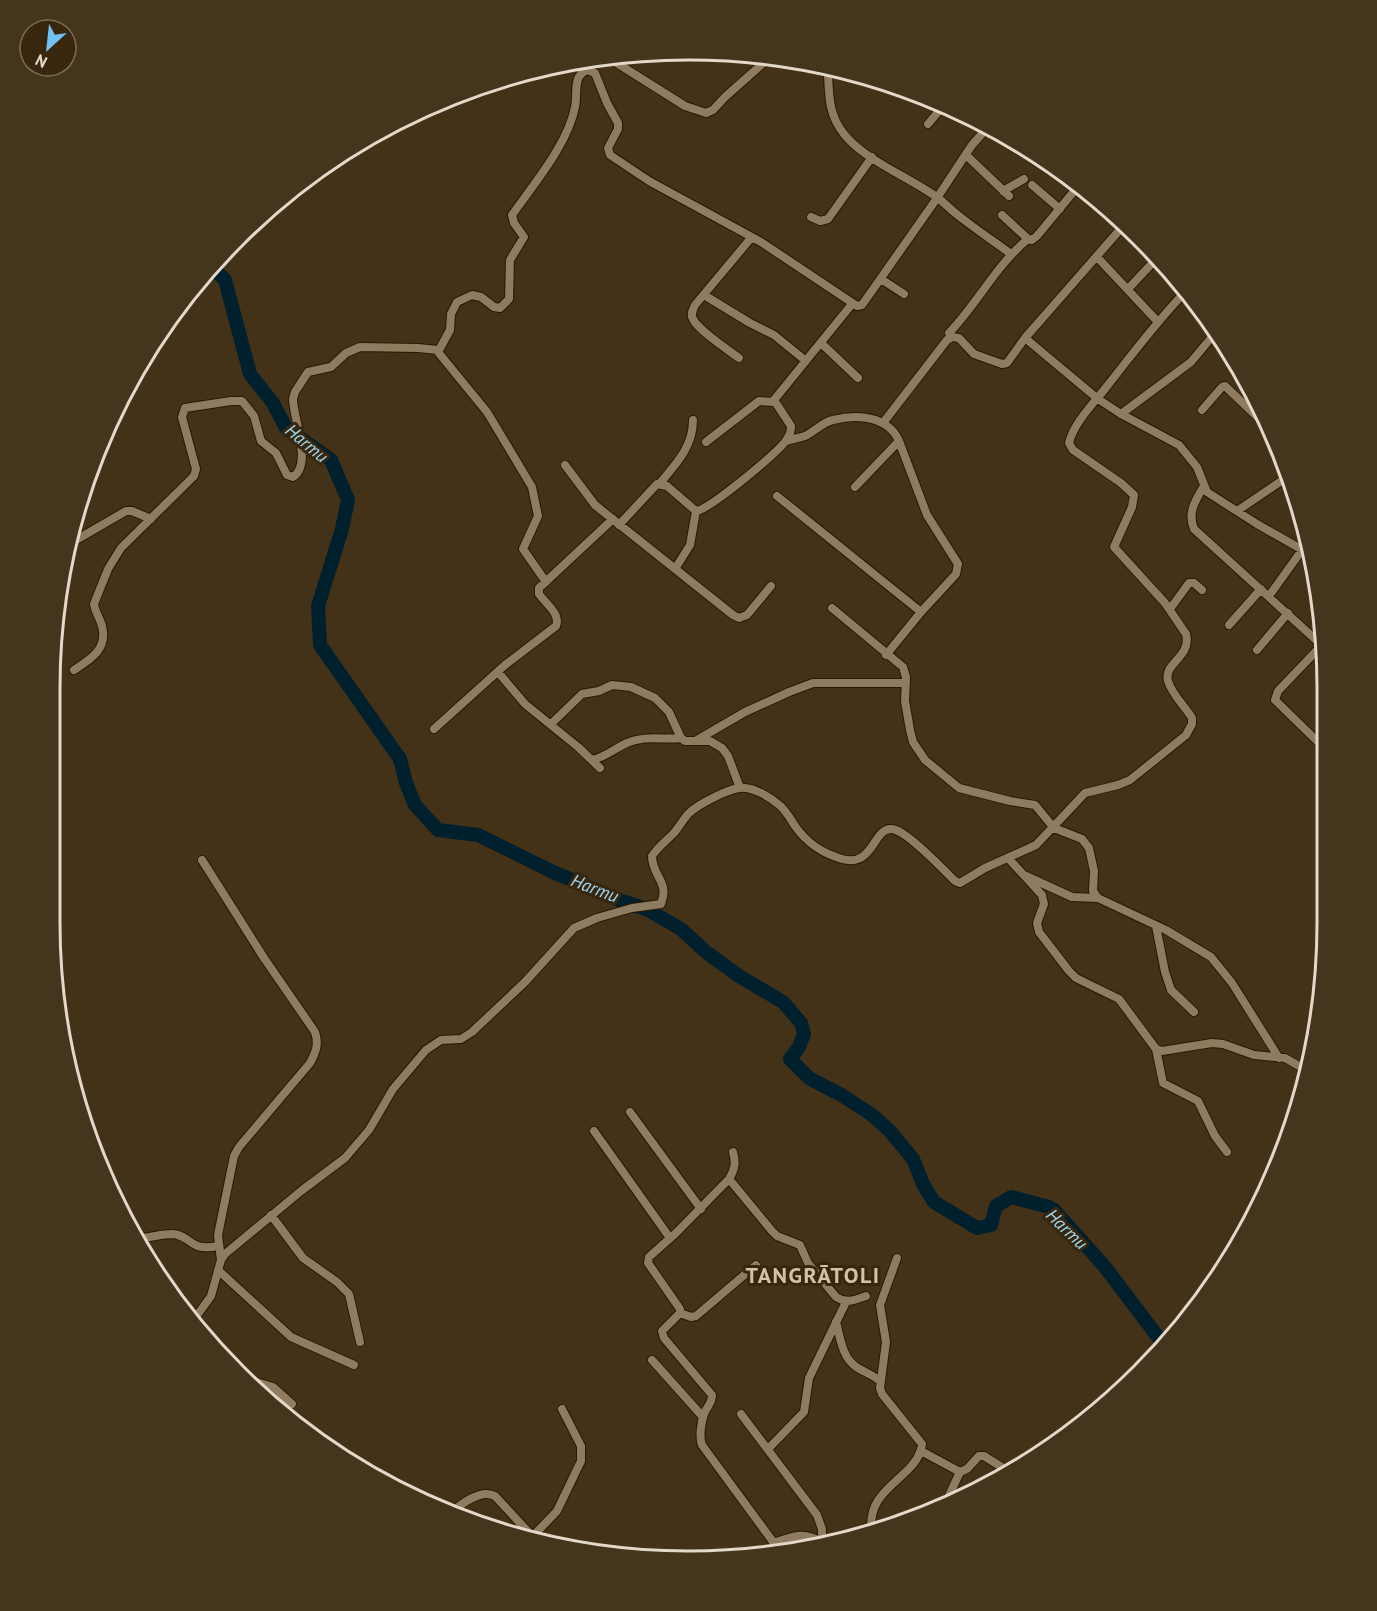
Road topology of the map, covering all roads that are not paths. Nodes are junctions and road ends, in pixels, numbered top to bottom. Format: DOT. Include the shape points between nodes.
graph roads {
  1 [pos="618,64"];
  2 [pos="762,64"];
  3 [pos="828,76"];
  4 [pos="938,112"];
  5 [pos="928,124"];
  6 [pos="982,133"];
  7 [pos="966,154"];
  8 [pos="872,157"];
  9 [pos="1024,179"];
  10 [pos="1032,185"];
  11 [pos="1074,192"];
  12 [pos="938,198"];
  13 [pos="1060,209"];
  14 [pos="1002,215"];
  15 [pos="811,217"];
  16 [pos="1119,231"];
  17 [pos="752,238"];
  18 [pos="1028,239"];
  19 [pos="1011,254"];
  20 [pos="1096,257"];
  21 [pos="1151,263"];
  22 [pos="881,279"];
  23 [pos="1128,289"];
  24 [pos="904,294"];
  25 [pos="704,295"];
  26 [pos="1180,298"];
  27 [pos="852,304"];
  28 [pos="1158,322"];
  29 [pos="949,333"];
  30 [pos="1025,338"];
  31 [pos="1211,338"];
  32 [pos="820,343"];
  33 [pos="438,350"];
  34 [pos="739,358"];
  35 [pos="806,361"];
  36 [pos="858,378"];
  37 [pos="1098,399"];
  38 [pos="774,402"];
  39 [pos="1202,410"];
  40 [pos="1253,413"];
  41 [pos="1121,414"];
  42 [pos="693,420"];
  43 [pos="884,423"];
  44 [pos="786,441"];
  45 [pos="899,441"];
  46 [pos="706,442"];
  47 [pos="565,465"];
  48 [pos="1282,480"];
  49 [pos="660,483"];
  50 [pos="1204,486"];
  51 [pos="855,487"];
  52 [pos="777,496"];
  53 [pos="696,511"];
  54 [pos="1236,511"];
  55 [pos="151,519"];
  56 [pos="616,522"];
  57 [pos="78,539"];
  58 [pos="1301,548"];
  59 [pos="1302,554"];
  60 [pos="675,569"];
  61 [pos="546,582"];
  62 [pos="771,586"];
  63 [pos="1261,589"];
  64 [pos="1202,590"];
  65 [pos="1269,596"];
  66 [pos="832,608"];
  67 [pos="1170,609"];
  68 [pos="921,612"];
  69 [pos="1288,614"];
  70 [pos="1229,625"];
  71 [pos="1315,636"];
  72 [pos="1257,650"];
  73 [pos="1316,650"];
  74 [pos="886,655"];
  75 [pos="74,670"];
  76 [pos="498,672"];
  77 [pos="906,683"];
  78 [pos="551,724"];
  79 [pos="434,729"];
  80 [pos="1317,737"];
  81 [pos="681,738"];
  82 [pos="697,740"];
  83 [pos="592,760"];
  84 [pos="600,768"];
  85 [pos="740,788"];
  86 [pos="1054,828"];
  87 [pos="1008,858"];
  88 [pos="202,860"];
  89 [pos="1021,874"];
  90 [pos="1098,898"];
  91 [pos="1156,926"];
  92 [pos="1194,1012"];
  93 [pos="1156,1049"];
  94 [pos="1279,1058"];
  95 [pos="1300,1066"];
  96 [pos="630,1112"];
  97 [pos="594,1131"];
  98 [pos="733,1152"];
  99 [pos="1227,1152"];
  100 [pos="729,1179"];
  101 [pos="701,1209"];
  102 [pos="271,1215"];
  103 [pos="670,1238"];
  104 [pos="145,1239"];
  105 [pos="218,1245"];
  106 [pos="897,1258"];
  107 [pos="221,1260"];
  108 [pos="756,1265"];
  109 [pos="218,1270"];
  110 [pos="866,1296"];
  111 [pos="846,1302"];
  112 [pos="680,1313"];
  113 [pos="198,1314"];
  114 [pos="836,1322"];
  115 [pos="360,1342"];
  116 [pos="652,1360"];
  117 [pos="354,1365"];
  118 [pos="880,1381"];
  119 [pos="262,1384"];
  120 [pos="292,1404"];
  121 [pos="562,1409"];
  122 [pos="741,1414"];
  123 [pos="703,1417"];
  124 [pos="768,1449"];
  125 [pos="921,1451"];
  126 [pos="1002,1468"];
  127 [pos="960,1472"];
  128 [pos="950,1493"];
  129 [pos="458,1507"];
  130 [pos="871,1524"];
  131 [pos="527,1530"];
  132 [pos="537,1533"];
  133 [pos="823,1536"];
  134 [pos="814,1538"];
  135 [pos="773,1543"];
  1 -- 2 [label="street" via="685,106 706,113"];
  3 -- 8 [label="street" via="830,108 837,124 845,136"];
  4 -- 5 [label="street"];
  6 -- 7 [label="street"];
  7 -- 9 [label="street" via="1006,194"];
  7 -- 12 [label="street"];
  8 -- 12 [label="street"];
  8 -- 15 [label="street" via="828,219"];
  10 -- 13 [label="street"];
  11 -- 13 [label="street"];
  12 -- 19 [label="street"];
  12 -- 22 [label="street"];
  13 -- 18 [label="street" via="1037,236"];
  14 -- 18 [label="street"];
  16 -- 20 [label="street"];
  17 -- 25 [label="street"];
  17 -- 27 [label="street"];
  17 -- 33 [label="street" via="610,155 608,148 618,123 597,76 587,70 577,79 572,118 553,158 512,215 524,237 510,260 509,299 500,308 472,295 457,303 451,314 450,330"];
  18 -- 19 [label="street"];
  19 -- 29 [label="street"];
  20 -- 23 [label="street"];
  20 -- 30 [label="street"];
  21 -- 23 [label="street"];
  22 -- 24 [label="street"];
  22 -- 27 [label="street" via="862,305"];
  23 -- 28 [label="street"];
  25 -- 34 [label="street" via="692,318"];
  25 -- 35 [label="street" via="774,334"];
  26 -- 28 [label="street"];
  27 -- 32 [label="street"];
  28 -- 37 [label="street"];
  30 -- 37 [label="street"];
  30 -- 43 [label="street" via="1004,365 974,354 955,336 950,338"];
  31 -- 41 [label="street" via="1191,362"];
  32 -- 35 [label="street"];
  32 -- 36 [label="street"];
  33 -- 55 [label="street" via="365,346 352,349 327,369 311,370 292,399 301,445 295,476 286,476 276,453 261,441 254,416 242,401 187,407 182,417 195,474"];
  33 -- 61 [label="street" via="487,412 532,487 538,516 523,549"];
  35 -- 38 [label="street"];
  37 -- 41 [label="street"];
  37 -- 67 [label="street" via="1073,432 1069,445 1134,495 1114,548"];
  38 -- 44 [label="street" via="792,426"];
  38 -- 46 [label="street" via="759,401"];
  39 -- 40 [label="street" via="1225,386"];
  41 -- 50 [label="street" via="1179,445 1197,467"];
  42 -- 49 [label="street" via="688,445"];
  43 -- 44 [label="street" via="869,418 833,420 805,436"];
  43 -- 45 [label="street"];
  44 -- 53 [label="street" via="736,485"];
  45 -- 51 [label="street"];
  45 -- 68 [label="street" via="927,515 958,564 956,574"];
  47 -- 56 [label="street" via="595,505"];
  48 -- 54 [label="street"];
  49 -- 53 [label="street"];
  49 -- 56 [label="street"];
  50 -- 54 [label="street"];
  50 -- 63 [label="street" via="1192,509 1194,529"];
  52 -- 68 [label="street"];
  53 -- 60 [label="street" via="690,545"];
  54 -- 58 [label="street"];
  55 -- 57 [label="street" via="126,511"];
  55 -- 75 [label="street" via="121,548 108,568 93,604 102,624 103,642 97,654"];
  56 -- 60 [label="street"];
  56 -- 61 [label="street"];
  59 -- 65 [label="street"];
  60 -- 62 [label="street" via="739,618 747,615"];
  61 -- 76 [label="street" via="539,588 539,594 557,615 556,626"];
  63 -- 65 [label="street"];
  63 -- 70 [label="street"];
  64 -- 67 [label="street" via="1189,583"];
  65 -- 69 [label="street"];
  66 -- 74 [label="street"];
  67 -- 86 [label="street" via="1187,639 1184,653 1169,670 1168,680 1191,716 1192,726 1180,741 1130,780 1085,794"];
  68 -- 74 [label="street"];
  69 -- 71 [label="street"];
  69 -- 72 [label="street"];
  73 -- 80 [label="street" via="1278,691 1275,700"];
  74 -- 77 [label="street" via="903,667"];
  76 -- 78 [label="street" via="525,704"];
  76 -- 79 [label="street"];
  77 -- 82 [label="street" via="813,683 745,712"];
  77 -- 86 [label="street" via="904,701 910,730 925,760 959,788 1035,805"];
  78 -- 81 [label="street" via="582,694 616,684 655,698 674,719"];
  78 -- 83 [label="street"];
  81 -- 82 [label="street"];
  81 -- 83 [label="street" via="629,742"];
  82 -- 85 [label="street" via="710,741 725,751"];
  83 -- 84 [label="street"];
  85 -- 87 [label="street" via="778,804 811,845 846,860 864,857 891,829 902,833 958,883"];
  85 -- 102 [label="street" via="693,810 653,854 664,889 661,904 632,908 573,928 472,1032 461,1040 441,1040 426,1050 345,1158"];
  86 -- 87 [label="street" via="1036,845"];
  86 -- 90 [label="street" via="1082,840 1089,848 1093,891"];
  87 -- 89 [label="street"];
  88 -- 105 [label="street" via="318,1041 310,1063 234,1156"];
  89 -- 90 [label="street" via="1072,897"];
  89 -- 93 [label="street" via="1042,895 1039,932 1068,971 1119,999"];
  90 -- 91 [label="street"];
  91 -- 92 [label="street" via="1172,990"];
  91 -- 94 [label="street" via="1211,957"];
  93 -- 94 [label="street" via="1212,1043"];
  93 -- 99 [label="street" via="1163,1083 1198,1101"];
  94 -- 95 [label="street"];
  96 -- 101 [label="street"];
  97 -- 103 [label="street"];
  98 -- 100 [label="street" via="734,1170"];
  100 -- 101 [label="street"];
  100 -- 111 [label="street" via="777,1236 800,1245 808,1263 836,1297"];
  101 -- 103 [label="street"];
  102 -- 107 [label="street"];
  102 -- 115 [label="street" via="303,1258 348,1294"];
  103 -- 112 [label="street" via="649,1257 648,1263"];
  104 -- 105 [label="street" via="176,1234 201,1248"];
  105 -- 107 [label="street"];
  106 -- 118 [label="street" via="880,1305 886,1341"];
  107 -- 109 [label="street"];
  108 -- 112 [label="street" via="696,1316"];
  109 -- 113 [label="street" via="211,1296"];
  109 -- 117 [label="street" via="291,1337"];
  110 -- 111 [label="street"];
  111 -- 114 [label="street"];
  112 -- 123 [label="street" via="662,1334 712,1395"];
  114 -- 118 [label="street" via="846,1358"];
  114 -- 124 [label="street" via="809,1378 804,1413"];
  116 -- 123 [label="street"];
  118 -- 125 [label="street" via="882,1394 920,1440"];
  119 -- 120 [label="street" via="273,1387"];
  121 -- 132 [label="street" via="581,1446 581,1461 557,1511"];
  122 -- 124 [label="street"];
  123 -- 135 [label="street" via="702,1445"];
  124 -- 133 [label="street" via="817,1515"];
  125 -- 127 [label="street"];
  125 -- 130 [label="street" via="878,1499"];
  126 -- 127 [label="street" via="984,1456"];
  127 -- 128 [label="street"];
  129 -- 131 [label="street" via="489,1493"];
  134 -- 135 [label="street" via="799,1535"];
}
